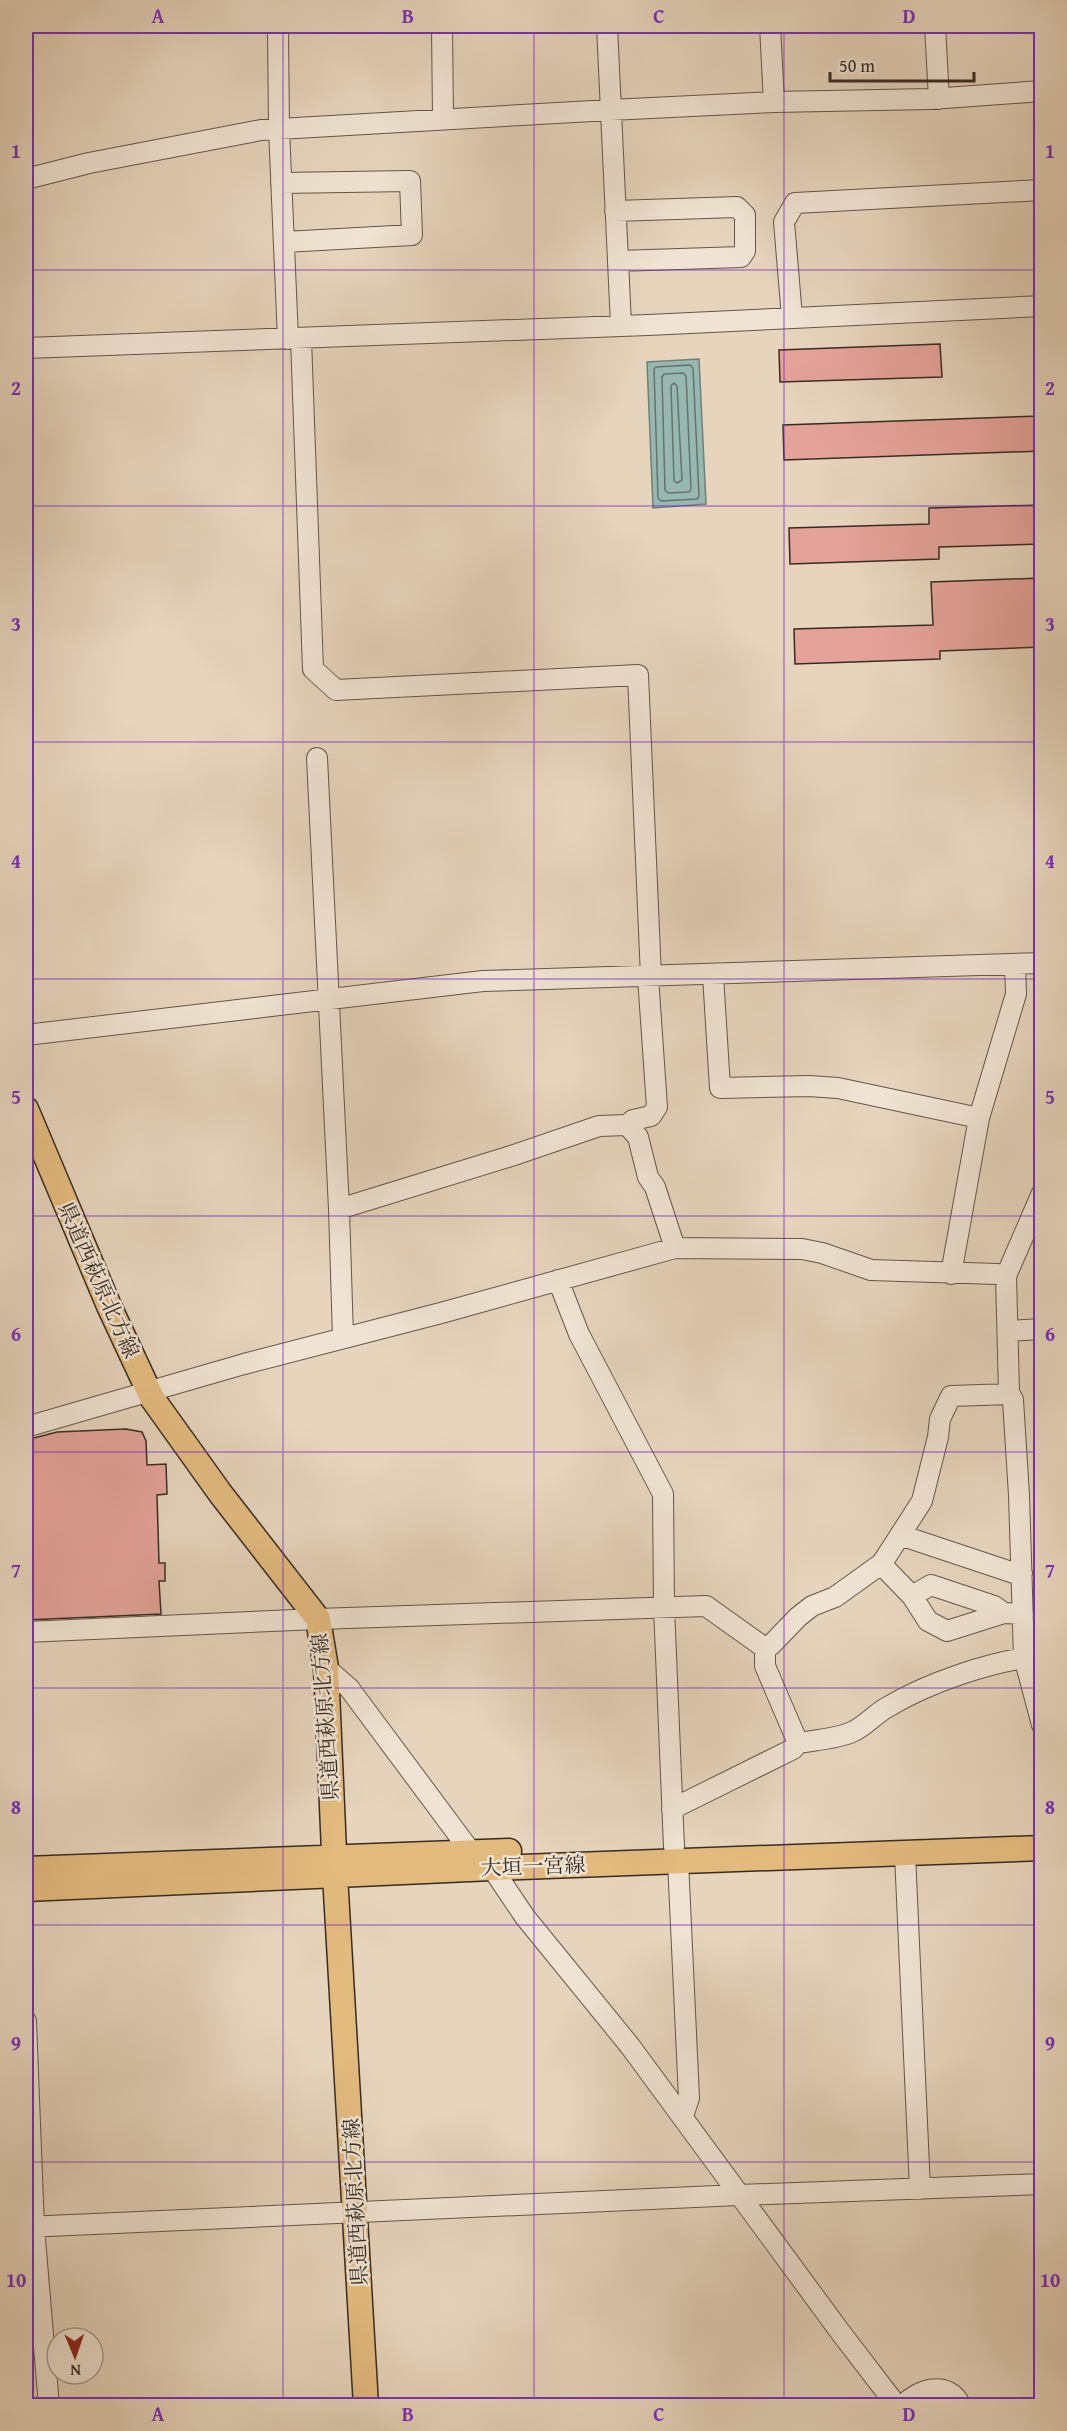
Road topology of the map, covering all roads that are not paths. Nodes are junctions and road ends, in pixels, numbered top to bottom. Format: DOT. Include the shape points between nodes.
graph roads {
  1 [pos="282,26"];
  2 [pos="442,26"];
  3 [pos="607,26"];
  4 [pos="770,26"];
  5 [pos="935,26"];
  6 [pos="1041,91"];
  7 [pos="939,99"];
  8 [pos="774,102"];
  9 [pos="610,110"];
  10 [pos="443,118"];
  11 [pos="279,129"];
  12 [pos="26,179"];
  13 [pos="281,183"];
  14 [pos="1041,190"];
  15 [pos="615,211"];
  16 [pos="284,242"];
  17 [pos="618,261"];
  18 [pos="1041,306"];
  19 [pos="792,317"];
  20 [pos="621,325"];
  21 [pos="294,339"];
  22 [pos="26,348"];
  23 [pos="317,758"];
  24 [pos="1041,963"];
  25 [pos="1015,964"];
  26 [pos="713,975"];
  27 [pos="650,977"];
  28 [pos="328,999"];
  29 [pos="26,1035"];
  30 [pos="26,1108"];
  31 [pos="979,1118"];
  32 [pos="627,1125"];
  33 [pos="1041,1193"];
  34 [pos="339,1209"];
  35 [pos="675,1248"];
  36 [pos="951,1274"];
  37 [pos="1006,1276"];
  38 [pos="558,1280"];
  39 [pos="1041,1329"];
  40 [pos="1008,1331"];
  41 [pos="343,1337"];
  42 [pos="148,1391"];
  43 [pos="1010,1394"];
  44 [pos="26,1427"];
  45 [pos="900,1535"];
  46 [pos="881,1564"];
  47 [pos="1022,1573"];
  48 [pos="912,1596"];
  49 [pos="664,1607"];
  50 [pos="1013,1614"];
  51 [pos="318,1619"];
  52 [pos="26,1632"];
  53 [pos="765,1648"];
  54 [pos="1033,1657"];
  55 [pos="326,1668"];
  56 [pos="1041,1725"];
  57 [pos="798,1743"];
  58 [pos="672,1809"];
  59 [pos="1041,1833"];
  60 [pos="1041,1848"];
  61 [pos="471,1852"];
  62 [pos="676,1854"];
  63 [pos="905,1854"];
  64 [pos="335,1866"];
  65 [pos="492,1868"];
  66 [pos="26,1869"];
  67 [pos="26,1889"];
  68 [pos="26,2021"];
  69 [pos="683,2116"];
  70 [pos="1041,2184"];
  71 [pos="920,2189"];
  72 [pos="739,2195"];
  73 [pos="356,2213"];
  74 [pos="29,2227"];
  75 [pos="49,2406"];
  76 [pos="366,2406"];
  77 [pos="897,2406"];
  78 [pos="902,2406"];
  79 [pos="961,2406"];
  1 -- 11 [label="street" via="278,32"];
  2 -- 10 [label="street"];
  3 -- 9 [label="street"];
  4 -- 8 [label="street"];
  5 -- 7 [label="street"];
  6 -- 7 [label="street"];
  7 -- 8 [label="street"];
  8 -- 9 [label="street"];
  9 -- 10 [label="street"];
  9 -- 15 [label="street"];
  10 -- 11 [label="street"];
  11 -- 12 [label="street" via="89,163"];
  11 -- 13 [label="street"];
  13 -- 16 [label="street"];
  13 -- 16 [label="street" via="410,181 412,235"];
  14 -- 19 [label="street" via="795,203 784,222"];
  15 -- 17 [label="street"];
  15 -- 17 [label="street" via="737,207 745,215 745,251 741,257"];
  16 -- 21 [label="street"];
  17 -- 20 [label="street"];
  18 -- 19 [label="street"];
  19 -- 20 [label="street"];
  20 -- 21 [label="street"];
  21 -- 22 [label="street"];
  21 -- 27 [label="street" via="313,669 336,690 638,675"];
  23 -- 28 [label="street"];
  24 -- 25 [label="street"];
  25 -- 26 [label="street"];
  25 -- 31 [label="street" via="1016,994"];
  26 -- 27 [label="street"];
  26 -- 31 [label="street" via="720,1088 838,1088"];
  27 -- 28 [label="street" via="483,981"];
  27 -- 32 [label="street" via="657,1107 651,1116"];
  28 -- 29 [label="street"];
  28 -- 34 [label="street"];
  30 -- 42 [label="main road, 県道西萩原北方線"];
  31 -- 36 [label="street"];
  32 -- 34 [label="street" via="599,1126"];
  32 -- 35 [label="street" via="638,1137 648,1177 656,1187"];
  33 -- 37 [label="street"];
  34 -- 41 [label="street"];
  35 -- 36 [label="street" via="802,1249 871,1270"];
  35 -- 38 [label="street"];
  36 -- 37 [label="street"];
  37 -- 40 [label="street"];
  38 -- 41 [label="street"];
  38 -- 49 [label="street" via="579,1334 663,1494"];
  39 -- 40 [label="street"];
  40 -- 43 [label="street"];
  41 -- 42 [label="street"];
  42 -- 44 [label="street"];
  42 -- 51 [label="main road, 県道西萩原北方線" via="220,1493"];
  43 -- 45 [label="street" via="951,1395 940,1419 922,1502"];
  43 -- 47 [label="street"];
  45 -- 46 [label="street"];
  45 -- 47 [label="street"];
  46 -- 48 [label="street"];
  46 -- 53 [label="street" via="835,1597 812,1606"];
  47 -- 50 [label="street"];
  48 -- 50 [label="street" via="931,1585"];
  48 -- 50 [label="street" via="928,1621 947,1631"];
  49 -- 51 [label="street"];
  49 -- 53 [label="street" via="706,1606"];
  49 -- 58 [label="street"];
  50 -- 54 [label="street"];
  51 -- 52 [label="street"];
  51 -- 55 [label="main road, 県道西萩原北方線"];
  53 -- 57 [label="street" via="765,1666"];
  54 -- 56 [label="street"];
  54 -- 57 [label="street" via="976,1670 924,1690 886,1708 853,1732"];
  55 -- 61 [label="street" via="349,1688"];
  55 -- 64 [label="main road, 県道西萩原北方線"];
  57 -- 58 [label="street"];
  58 -- 62 [label="street"];
  59 -- 62 [label="main road, 大垣一宮線"];
  60 -- 63 [label="main road, 大垣一宮線"];
  61 -- 62 [label="main road, 大垣一宮線"];
  61 -- 64 [label="main road, 大垣一宮線"];
  61 -- 65 [label="street"];
  62 -- 63 [label="main road, 大垣一宮線"];
  62 -- 65 [label="main road, 大垣一宮線"];
  62 -- 69 [label="street" via="689,2098"];
  63 -- 71 [label="street"];
  64 -- 65 [label="main road, 大垣一宮線"];
  64 -- 66 [label="main road, 大垣一宮線"];
  64 -- 67 [label="main road, 大垣一宮線"];
  64 -- 73 [label="main road, 県道西萩原北方線"];
  65 -- 69 [label="street" via="525,1917"];
  68 -- 74 [label="street"];
  69 -- 72 [label="street"];
  70 -- 71 [label="street"];
  71 -- 72 [label="street"];
  72 -- 73 [label="street"];
  72 -- 77 [label="street"];
  73 -- 74 [label="street"];
  73 -- 76 [label="main road, 県道西萩原北方線"];
  74 -- 75 [label="street"];
  78 -- 79 [label="street" via="920,2392 937,2389 949,2391"];
}
